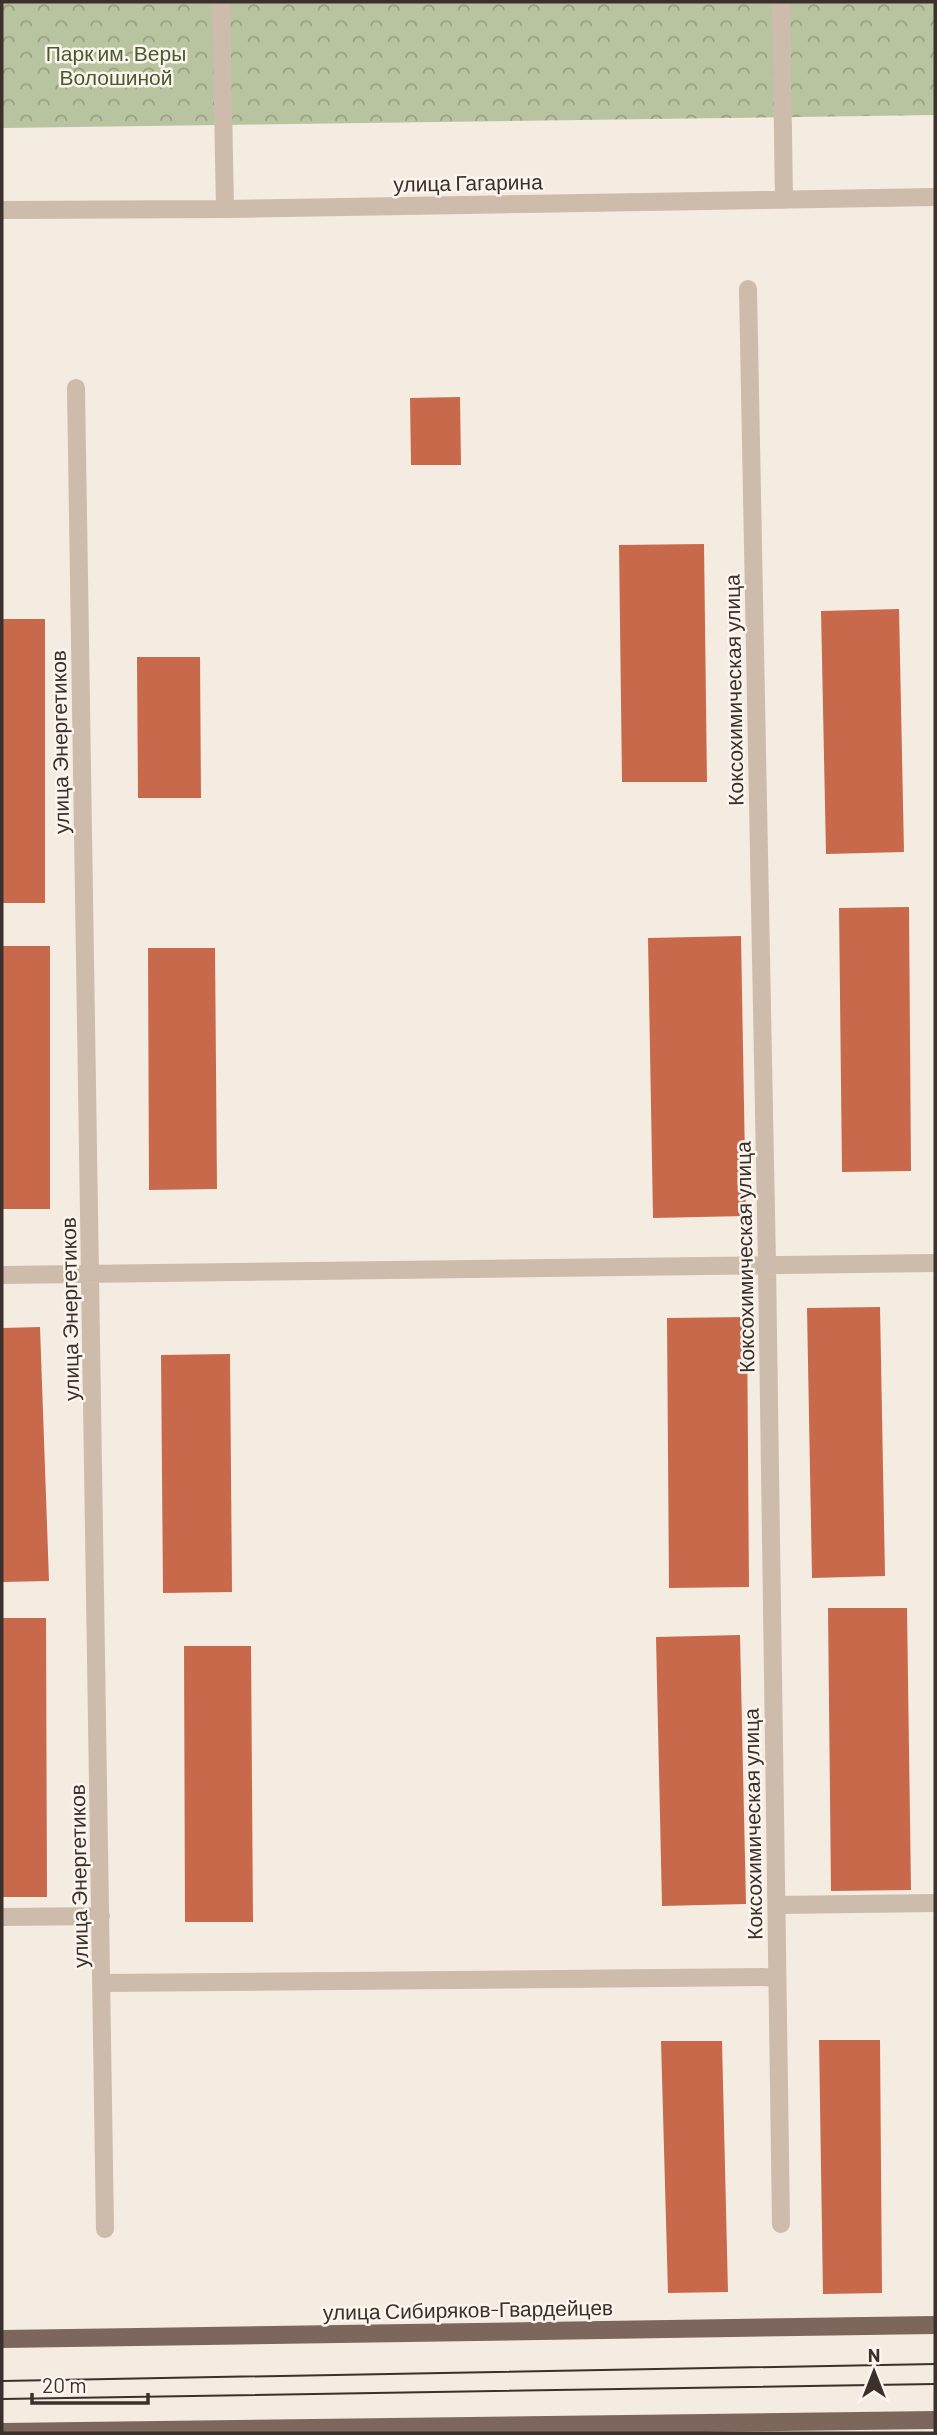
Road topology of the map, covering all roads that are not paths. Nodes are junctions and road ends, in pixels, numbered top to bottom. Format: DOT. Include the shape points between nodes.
graph roads {
  1 [pos="221,2"];
  2 [pos="781,2"];
  3 [pos="935,197"];
  4 [pos="784,200"];
  5 [pos="225,209"];
  6 [pos="2,210"];
  7 [pos="748,289"];
  8 [pos="76,388"];
  9 [pos="935,1263"];
  10 [pos="767,1265"];
  11 [pos="91,1274"];
  12 [pos="2,1275"];
  13 [pos="935,1903"];
  14 [pos="776,1905"];
  15 [pos="101,1916"];
  16 [pos="2,1917"];
  17 [pos="776,1977"];
  18 [pos="103,1983"];
  19 [pos="781,2224"];
  20 [pos="105,2229"];
  21 [pos="935,2325"];
  22 [pos="2,2339"];
  23 [pos="935,2420"];
  24 [pos="2,2432"];
  1 -- 5 [label="street"];
  2 -- 4 [label="street"];
  3 -- 4 [label="street, улица Гагарина"];
  4 -- 5 [label="street, улица Гагарина"];
  5 -- 6 [label="street, улица Гагарина"];
  7 -- 10 [label="street, Коксохимическая улица"];
  8 -- 11 [label="street, улица Энергетиков"];
  9 -- 10 [label="street"];
  10 -- 11 [label="street"];
  10 -- 14 [label="street, Коксохимическая улица"];
  11 -- 12 [label="street"];
  11 -- 15 [label="street, улица Энергетиков"];
  13 -- 14 [label="street"];
  14 -- 17 [label="street, Коксохимическая улица"];
  15 -- 16 [label="street"];
  15 -- 18 [label="street, улица Энергетиков"];
  17 -- 18 [label="street"];
  17 -- 19 [label="street, Коксохимическая улица"];
  18 -- 20 [label="street, улица Энергетиков"];
  21 -- 22 [label="main road, улица Сибиряков-Гвардейцев"];
  23 -- 24 [label="main road"];
}
